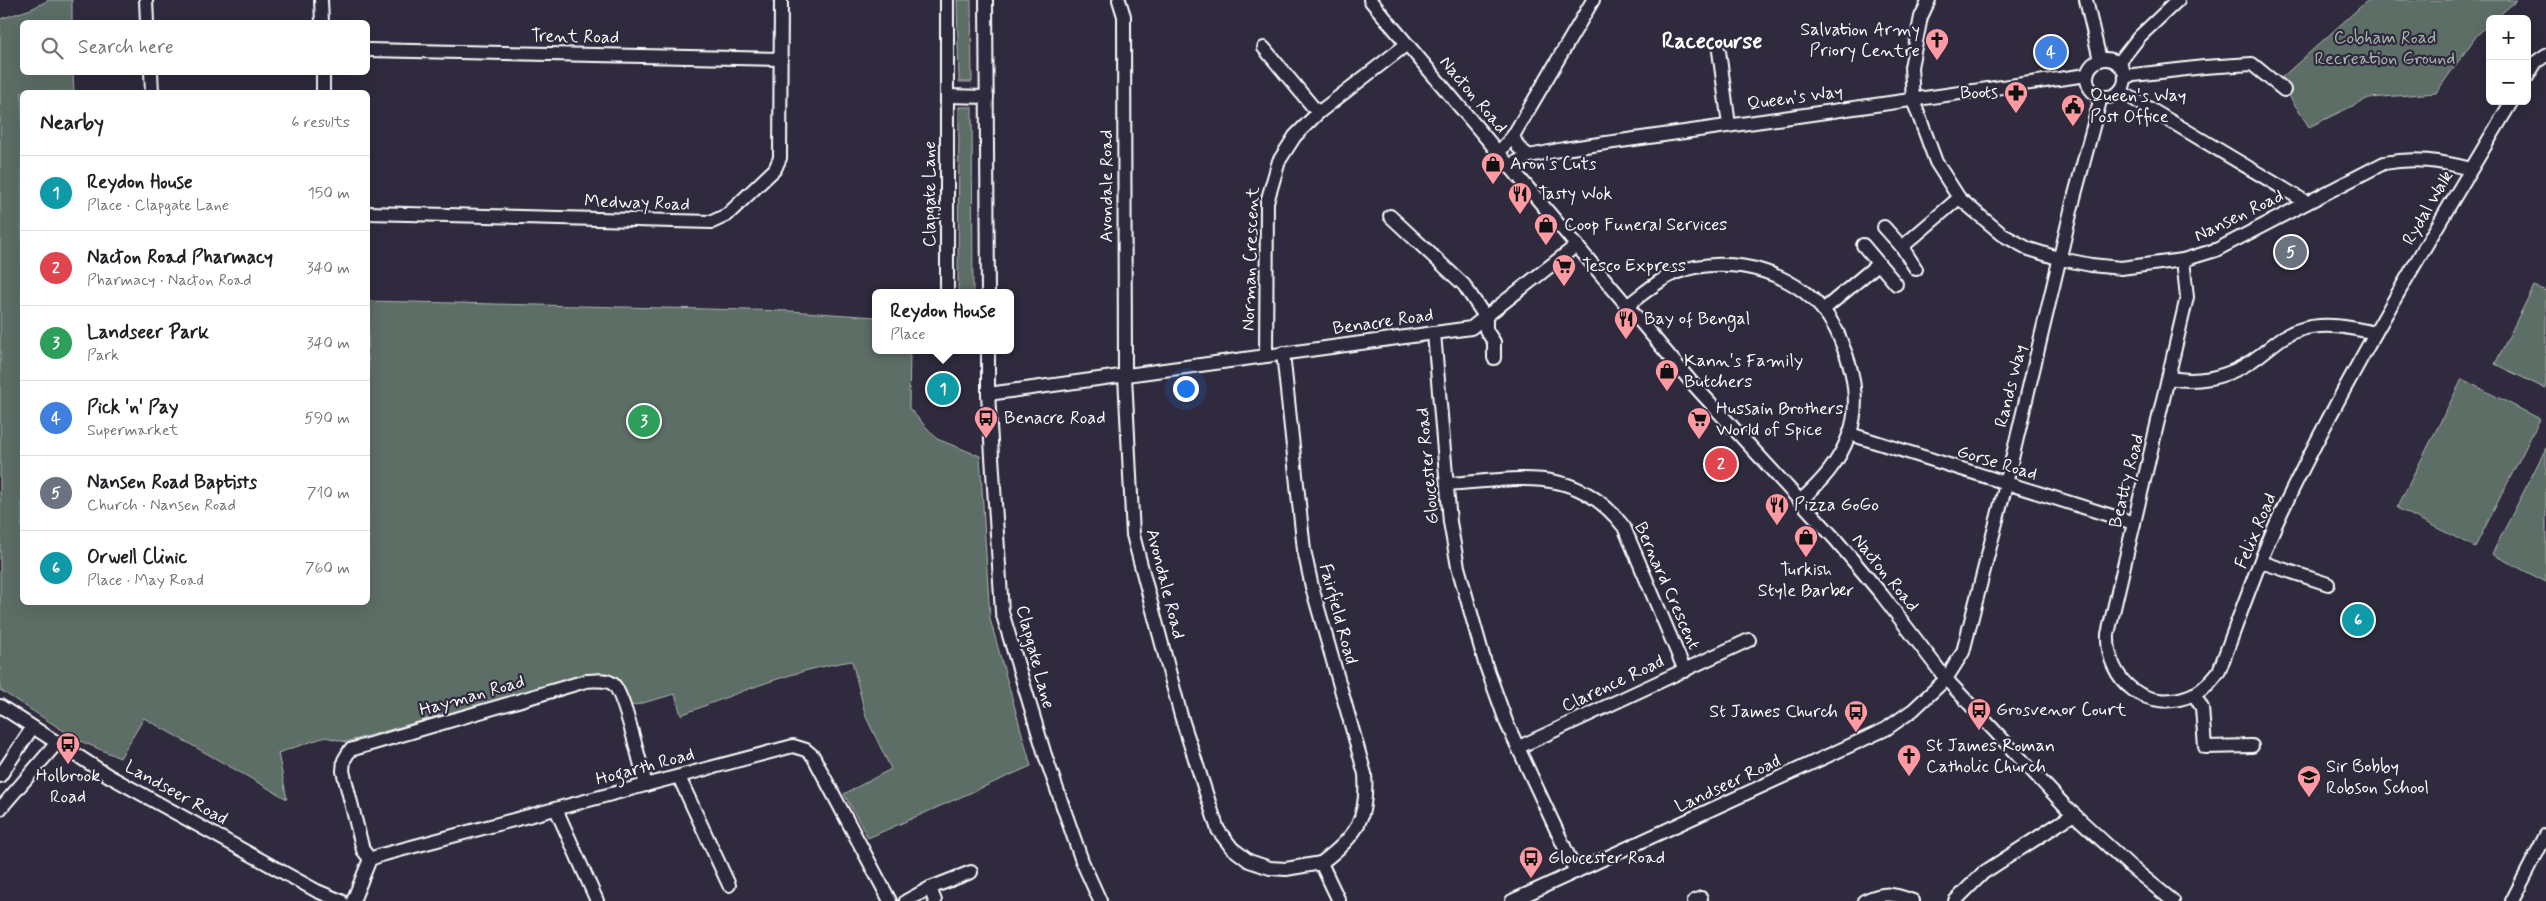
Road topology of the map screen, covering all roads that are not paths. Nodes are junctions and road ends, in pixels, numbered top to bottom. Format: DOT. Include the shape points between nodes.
graph roads {
  1 [pos="146,0"];
  2 [pos="322,0"];
  3 [pos="781,0"];
  4 [pos="947,0"];
  5 [pos="1119,0"];
  6 [pos="1370,0"];
  7 [pos="1593,0"];
  8 [pos="1929,0"];
  9 [pos="2086,0"];
  10 [pos="2178,0"];
  11 [pos="989,1"];
  12 [pos="147,20"];
  13 [pos="322,20"];
  14 [pos="1407,44"];
  15 [pos="1264,48"];
  16 [pos="370,50"];
  17 [pos="1719,51"];
  18 [pos="2546,55"];
  19 [pos="782,59"];
  20 [pos="2100,60"];
  21 [pos="2118,64"];
  22 [pos="2531,70"];
  23 [pos="151,75"];
  24 [pos="323,75"];
  25 [pos="2086,75"];
  26 [pos="2125,76"];
  27 [pos="152,90"];
  28 [pos="324,90"];
  29 [pos="2284,90"];
  30 [pos="2120,91"];
  31 [pos="948,96"];
  32 [pos="987,97"];
  33 [pos="2102,97"];
  34 [pos="1913,100"];
  35 [pos="2510,105"];
  36 [pos="1318,113"];
  37 [pos="1729,125"];
  38 [pos="1512,136"];
  39 [pos="1499,152"];
  40 [pos="1529,156"];
  41 [pos="1510,165"];
  42 [pos="2471,169"];
  43 [pos="1958,198"];
  44 [pos="2306,202"];
  45 [pos="370,213"];
  46 [pos="1390,216"];
  47 [pos="1884,227"];
  48 [pos="1577,245"];
  49 [pos="1863,245"];
  50 [pos="1902,247"];
  51 [pos="2061,259"];
  52 [pos="2183,260"];
  53 [pos="1878,264"];
  54 [pos="1916,269"];
  55 [pos="1896,284"];
  56 [pos="947,289"];
  57 [pos="988,289"];
  58 [pos="1628,305"];
  59 [pos="1823,310"];
  60 [pos="1486,318"];
  61 [pos="1434,333"];
  62 [pos="2375,333"];
  63 [pos="1284,353"];
  64 [pos="988,354"];
  65 [pos="1266,355"];
  66 [pos="1494,358"];
  67 [pos="1125,376"];
  68 [pos="2170,378"];
  69 [pos="988,394"];
  70 [pos="1850,434"];
  71 [pos="1447,484"];
  72 [pos="2006,484"];
  73 [pos="1800,501"];
  74 [pos="2134,523"];
  75 [pos="2261,562"];
  76 [pos="2328,584"];
  77 [pos="1749,640"];
  78 [pos="1685,671"];
  79 [pos="1946,679"];
  80 [pos="2194,694"];
  81 [pos="2144,697"];
  82 [pos="0,706"];
  83 [pos="32,728"];
  84 [pos="56,744"];
  85 [pos="2252,746"];
  86 [pos="1519,747"];
  87 [pos="0,776"];
  88 [pos="679,777"];
  89 [pos="646,785"];
  90 [pos="0,809"];
  91 [pos="556,809"];
  92 [pos="2074,814"];
  93 [pos="2546,834"];
  94 [pos="370,859"];
  95 [pos="1321,863"];
  96 [pos="971,872"];
  97 [pos="1576,872"];
  98 [pos="729,885"];
  99 [pos="930,888"];
  100 [pos="341,901"];
  101 [pos="353,901"];
  102 [pos="597,901"];
  103 [pos="890,901"];
  104 [pos="906,901"];
  105 [pos="935,901"];
  106 [pos="1100,901"];
  107 [pos="1339,901"];
  108 [pos="1512,901"];
  109 [pos="1864,901"];
  110 [pos="1913,901"];
  111 [pos="1955,901"];
  112 [pos="2173,901"];
  113 [pos="2512,901"];
  1 -- 12 [label="street"];
  2 -- 13 [label="street"];
  3 -- 19 [label="street, Medway Road"];
  4 -- 31 [label="street, Clapgate Lane"];
  5 -- 67 [label="street, Avondale Road" via="1124,16"];
  6 -- 14 [label="street, Nacton Road"];
  7 -- 38 [label="street"];
  8 -- 34 [label="street, Nansen Road" via="1915,41 1911,67"];
  9 -- 20 [label="street"];
  10 -- 21 [label="street" via="2139,37"];
  11 -- 32 [label="street"];
  14 -- 36 [label="street, Norman Crescent"];
  14 -- 39 [label="street, Nacton Road"];
  15 -- 36 [label="street"];
  16 -- 19 [label="street, Trent Road"];
  17 -- 37 [label="street"];
  18 -- 22 [label="street"];
  19 -- 45 [label="street, Medway Road" via="780,158 775,169 719,220"];
  20 -- 21 [label="street"];
  20 -- 25 [label="street"];
  21 -- 26 [label="street"];
  23 -- 27 [label="street"];
  24 -- 28 [label="street"];
  25 -- 33 [label="street" via="2092,91"];
  25 -- 34 [label="street, Queen's Way"];
  26 -- 29 [label="street" via="2252,64"];
  26 -- 30 [label="street"];
  30 -- 33 [label="street"];
  30 -- 44 [label="street"];
  31 -- 32 [label="street"];
  31 -- 56 [label="street, Clapgate Lane"];
  32 -- 57 [label="street"];
  33 -- 51 [label="street, Rands Way"];
  34 -- 37 [label="street, Queen's Way"];
  34 -- 43 [label="street, Nansen Road" via="1936,162"];
  35 -- 42 [label="street, Rydal Walk"];
  36 -- 65 [label="street, Norman Crescent" via="1295,136 1279,161 1267,202"];
  37 -- 40 [label="street, Queen's Way"];
  38 -- 39 [label="street"];
  38 -- 40 [label="street" via="1518,147"];
  39 -- 41 [label="street, Nacton Road"];
  40 -- 41 [label="street, Queen's Way"];
  41 -- 48 [label="street, Nacton Road"];
  42 -- 44 [label="street, Nansen Road" via="2432,160 2384,163"];
  42 -- 62 [label="street, Rydal Walk"];
  43 -- 50 [label="street"];
  43 -- 51 [label="street, Nansen Road" via="2003,235 2029,249"];
  44 -- 52 [label="street, Nansen Road" via="2216,250"];
  46 -- 60 [label="street" via="1464,285"];
  47 -- 50 [label="street"];
  48 -- 58 [label="street, Nacton Road"];
  48 -- 60 [label="street, Benacre Road"];
  49 -- 53 [label="street"];
  50 -- 54 [label="street"];
  51 -- 52 [label="street, Nansen Road" via="2121,268"];
  51 -- 72 [label="street, Rands Way"];
  52 -- 68 [label="street, Beatty Road" via="2187,298"];
  53 -- 55 [label="street"];
  53 -- 59 [label="street"];
  58 -- 59 [label="street" via="1673,274 1725,264 1768,273 1799,289"];
  58 -- 73 [label="street, Nacton Road" via="1693,384"];
  59 -- 70 [label="street" via="1835,326 1852,373 1854,405"];
  60 -- 61 [label="street, Benacre Road" via="1471,328"];
  60 -- 66 [label="street" via="1486,330 1494,342"];
  61 -- 63 [label="street, Benacre Road"];
  61 -- 71 [label="street, Gloucester Road"];
  62 -- 68 [label="street" via="2347,326 2317,325 2296,330 2236,370 2189,382"];
  62 -- 75 [label="street, Felix Road" via="2284,507"];
  63 -- 65 [label="street, Benacre Road"];
  63 -- 95 [label="street, Fairfield Road" via="1304,550 1365,774 1363,818 1341,849"];
  64 -- 69 [label="street, Clapgate Lane"];
  65 -- 67 [label="street, Benacre Road"];
  67 -- 69 [label="street, Benacre Road"];
  67 -- 95 [label="street, Avondale Road" via="1133,535 1181,716 1218,830 1232,848 1249,861 1270,868 1286,870"];
  68 -- 74 [label="street, Beatty Road"];
  69 -- 106 [label="street, Clapgate Lane" via="1002,612 1044,755"];
  70 -- 72 [label="street, Gorse Road"];
  70 -- 73 [label="street" via="1832,468"];
  71 -- 78 [label="street, Bernard Crescent" via="1546,480 1569,484 1593,495 1611,510 1624,528"];
  71 -- 86 [label="street, Gloucester Road" via="1458,567 1473,623 1496,696"];
  72 -- 74 [label="street, Gorse Road"];
  72 -- 79 [label="street, Rands Way" via="1963,652"];
  73 -- 79 [label="street, Nacton Road" via="1882,595"];
  74 -- 81 [label="street, Beatty Road" via="2107,647 2116,671 2129,687"];
  75 -- 76 [label="street"];
  75 -- 80 [label="street, Felix Road" via="2219,671 2208,685"];
  77 -- 78 [label="street, Clarence Road"];
  78 -- 86 [label="street, Clarence Road"];
  79 -- 92 [label="street, Nacton Road"];
  79 -- 97 [label="street, Landseer Road" via="1913,710 1886,729"];
  80 -- 81 [label="street, Felix Road" via="2173,699"];
  80 -- 85 [label="street" via="2202,708 2205,748"];
  82 -- 83 [label="street, Landseer Road"];
  83 -- 84 [label="street, Landseer Road"];
  83 -- 87 [label="street"];
  84 -- 90 [label="street"];
  84 -- 100 [label="street, Landseer Road" via="188,820"];
  86 -- 97 [label="street, Gloucester Road"];
  88 -- 89 [label="street, Hogarth Road"];
  88 -- 98 [label="street"];
  88 -- 103 [label="street, Hogarth Road" via="793,746 806,750 828,782"];
  89 -- 91 [label="street, Hogarth Road"];
  89 -- 94 [label="street, Hayman Road" via="623,703 614,685 603,680 586,681 350,750 344,760 343,771 363,850"];
  91 -- 94 [label="street, Hogarth Road"];
  91 -- 102 [label="street"];
  92 -- 111 [label="street" via="1983,874"];
  92 -- 112 [label="street, Nacton Road"];
  93 -- 113 [label="street"];
  94 -- 101 [label="street"];
  95 -- 107 [label="street"];
  96 -- 99 [label="street"];
  97 -- 108 [label="street, Landseer Road"];
  99 -- 104 [label="street"];
  99 -- 105 [label="street"];
  109 -- 110 [label="street" via="1883,894"];
}
